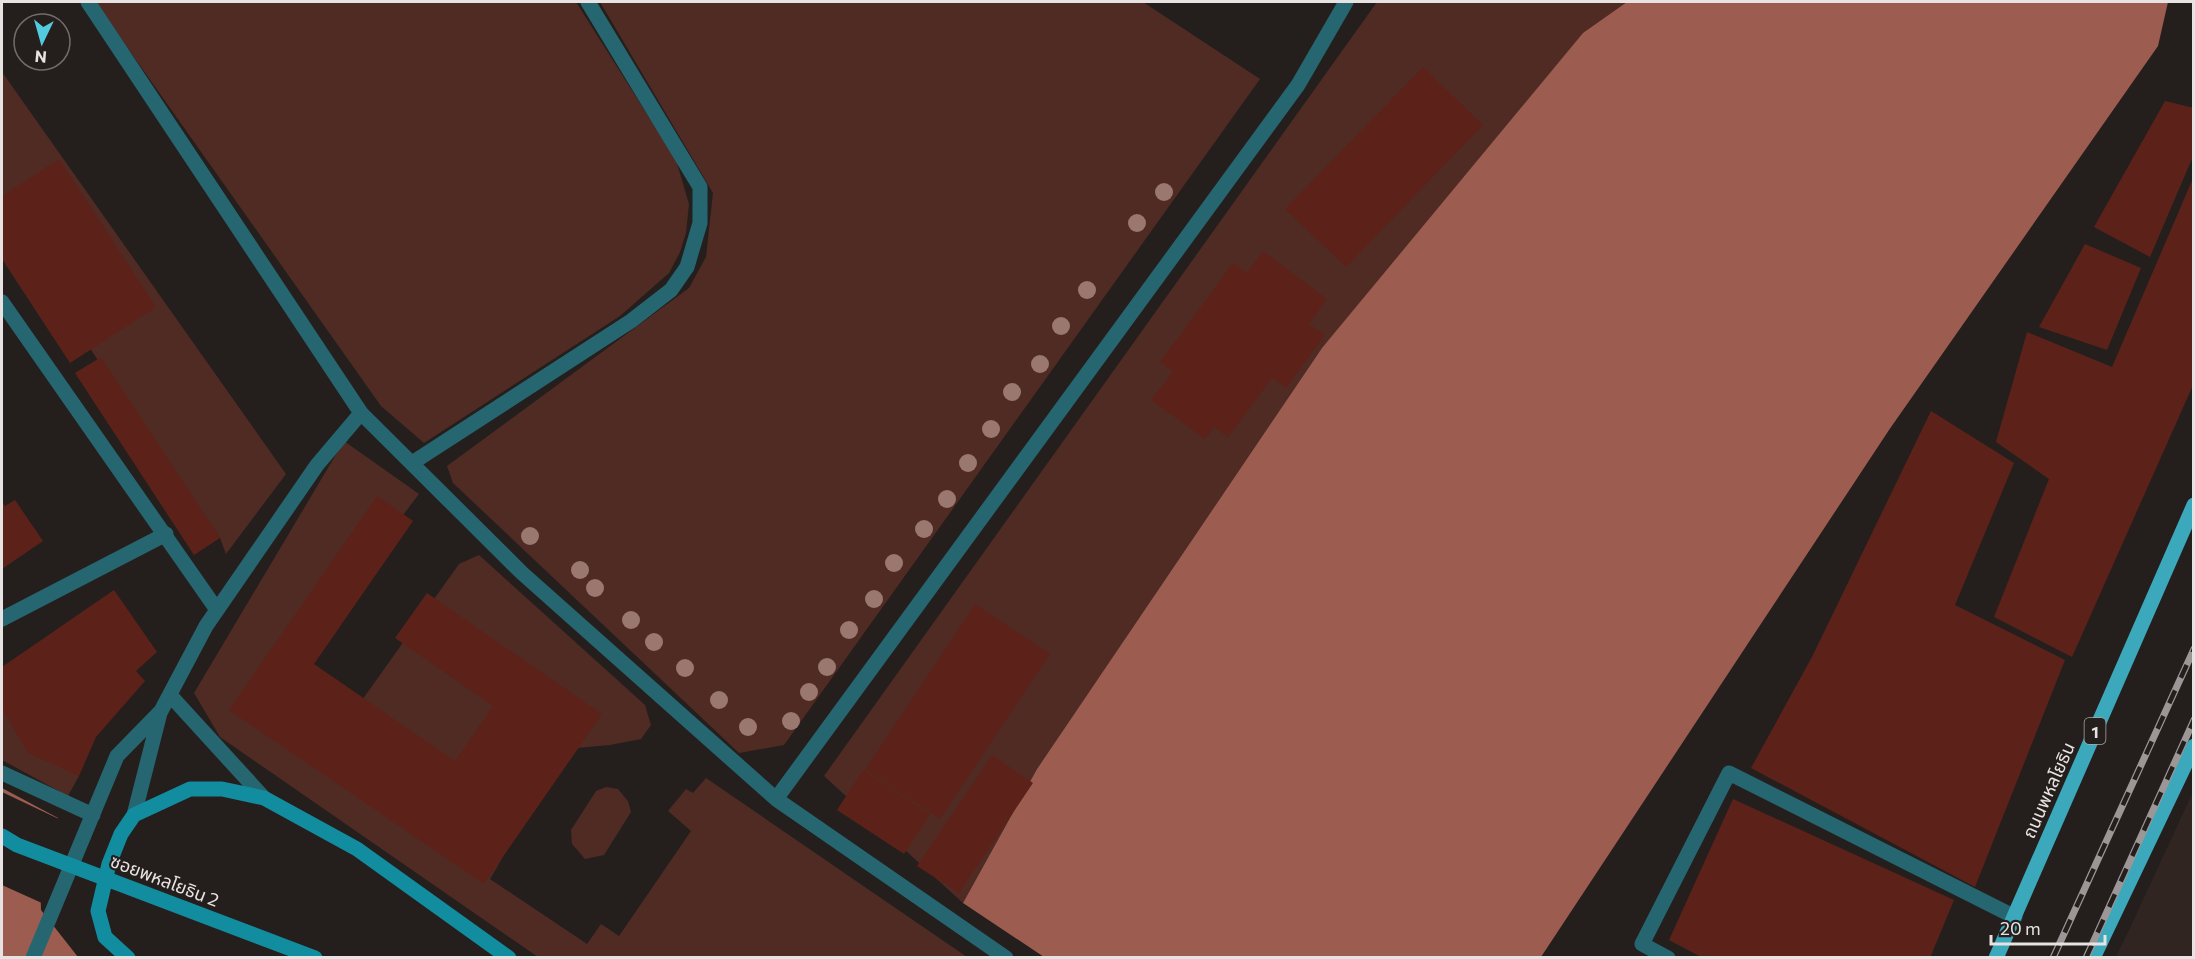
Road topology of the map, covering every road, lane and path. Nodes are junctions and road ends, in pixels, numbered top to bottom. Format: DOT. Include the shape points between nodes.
graph roads {
  1 [pos="88,2"];
  2 [pos="588,2"];
  3 [pos="1346,2"];
  4 [pos="2,302"];
  5 [pos="361,413"];
  6 [pos="412,463"];
  7 [pos="2193,506"];
  8 [pos="166,534"];
  9 [pos="217,610"];
  10 [pos="2,619"];
  11 [pos="170,695"];
  12 [pos="161,711"];
  13 [pos="2193,746"];
  14 [pos="2,773"];
  15 [pos="264,798"];
  16 [pos="776,799"];
  17 [pos="93,815"];
  18 [pos="134,815"];
  19 [pos="2,836"];
  20 [pos="2014,916"];
  21 [pos="33,957"];
  22 [pos="128,957"];
  23 [pos="315,957"];
  24 [pos="509,957"];
  25 [pos="1006,957"];
  26 [pos="1668,957"];
  27 [pos="1996,957"];
  28 [pos="2093,957"];
  1 -- 5 [label="lane"];
  2 -- 6 [label="lane" via="700,187 700,223 687,267 671,290 631,321"];
  3 -- 16 [label="lane" via="1298,85"];
  4 -- 8 [label="lane"];
  5 -- 6 [label="lane"];
  5 -- 9 [label="lane" via="317,465"];
  6 -- 16 [label="lane" via="522,573"];
  7 -- 20 [label="main road, ถนนพหลโยธิน / 1"];
  8 -- 9 [label="lane"];
  8 -- 10 [label="lane"];
  9 -- 11 [label="lane"];
  11 -- 12 [label="lane"];
  11 -- 15 [label="lane"];
  12 -- 17 [label="lane" via="117,756"];
  12 -- 18 [label="lane"];
  13 -- 28 [label="main road"];
  14 -- 17 [label="lane"];
  15 -- 18 [label="street" via="222,789 190,789"];
  15 -- 24 [label="street" via="357,849"];
  16 -- 25 [label="lane"];
  17 -- 21 [label="lane"];
  18 -- 22 [label="street" via="109,864 98,911 105,938"];
  19 -- 23 [label="street, ซอยพหลโยธิน 2, bridge"];
  20 -- 26 [label="lane" via="1729,773 1642,944"];
  20 -- 27 [label="main road, ถนนพหลโยธิน / 1"];
}
